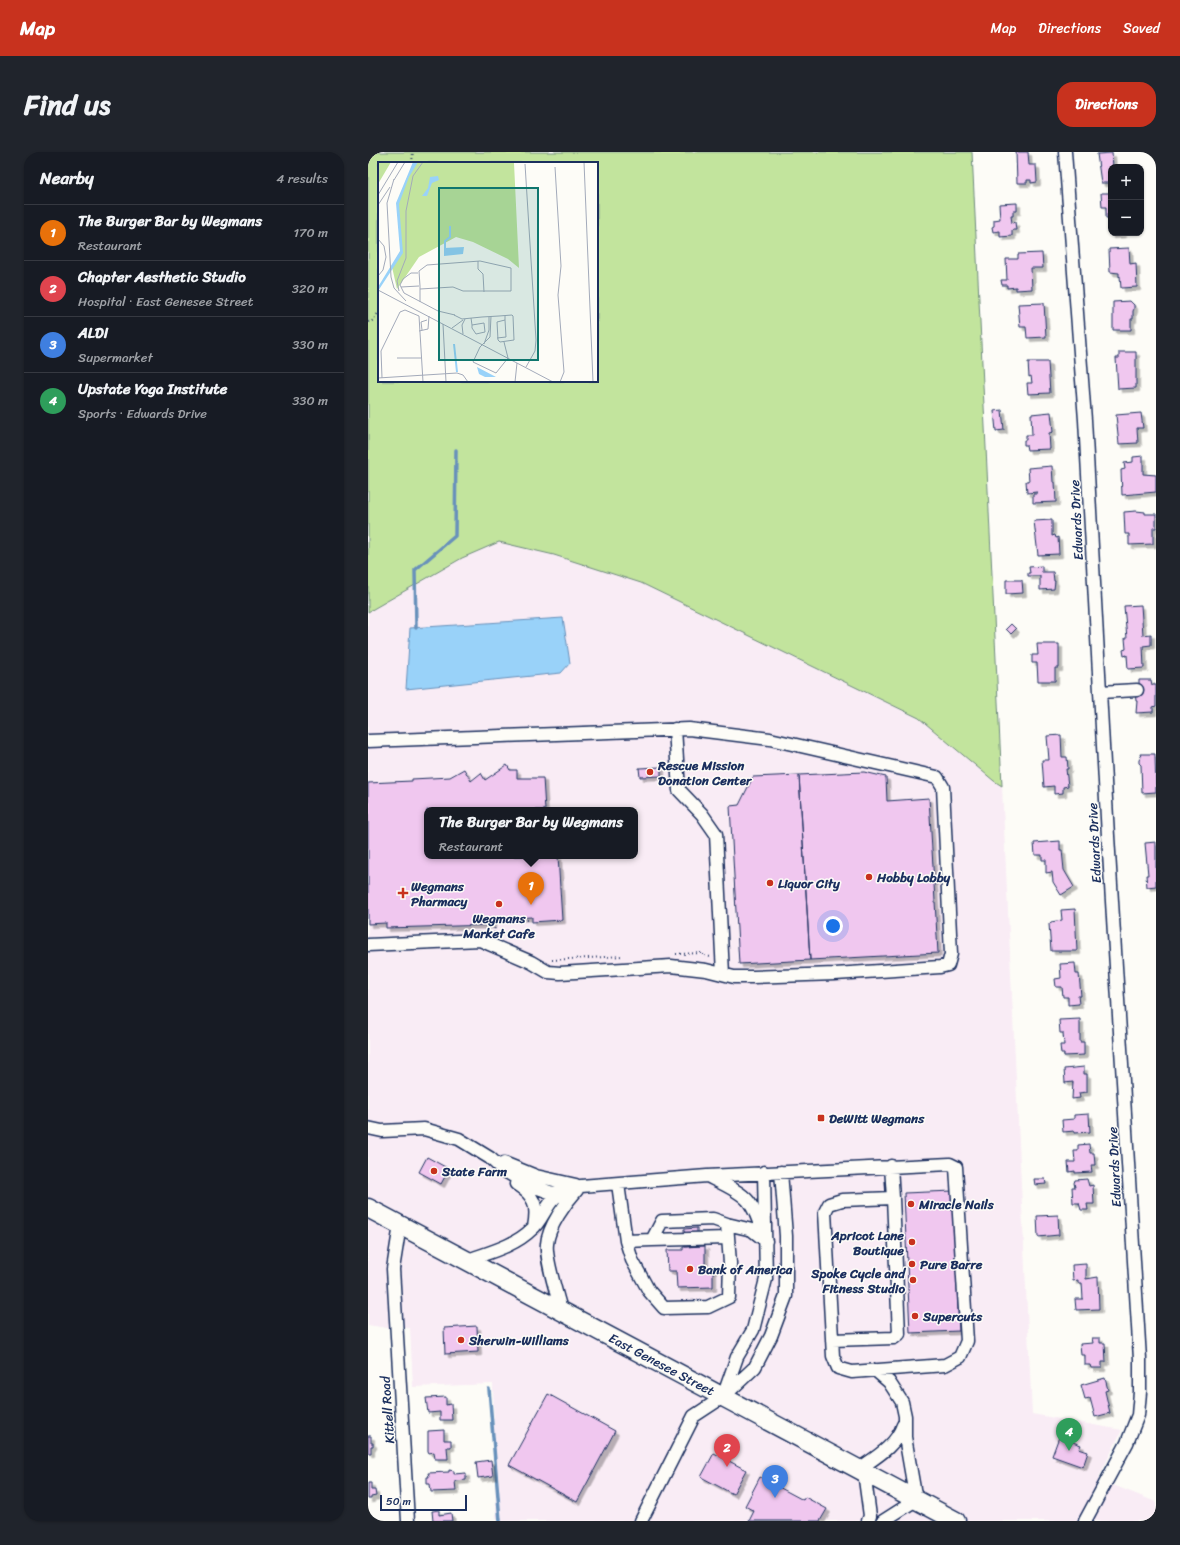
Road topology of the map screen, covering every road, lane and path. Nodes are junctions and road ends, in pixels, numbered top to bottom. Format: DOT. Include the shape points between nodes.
graph roads {
  1 [pos="413,152"];
  2 [pos="1065,152"];
  3 [pos="412,162"];
  4 [pos="378,313"];
  5 [pos="368,322"];
  6 [pos="1137,690"];
  7 [pos="1100,692"];
  8 [pos="675,729"];
  9 [pos="368,741"];
  10 [pos="528,918"];
  11 [pos="494,933"];
  12 [pos="368,945"];
  13 [pos="618,956"];
  14 [pos="551,960"];
  15 [pos="723,974"];
  16 [pos="368,1128"];
  17 [pos="490,1158"];
  18 [pos="891,1166"];
  19 [pos="764,1172"];
  20 [pos="781,1172"];
  21 [pos="706,1176"];
  22 [pos="618,1184"];
  23 [pos="581,1186"];
  24 [pos="893,1198"];
  25 [pos="368,1208"];
  26 [pos="727,1224"];
  27 [pos="400,1225"];
  28 [pos="534,1228"];
  29 [pos="728,1238"];
  30 [pos="652,1240"];
  31 [pos="626,1241"];
  32 [pos="766,1241"];
  33 [pos="468,1260"];
  34 [pos="561,1310"];
  35 [pos="832,1340"];
  36 [pos="874,1370"];
  37 [pos="723,1397"];
  38 [pos="905,1416"];
  39 [pos="861,1470"];
  40 [pos="916,1500"];
  41 [pos="408,1521"];
  42 [pos="641,1521"];
  43 [pos="868,1521"];
  44 [pos="883,1521"];
  45 [pos="956,1521"];
  46 [pos="1085,1521"];
  1 -- 3 [label="path"];
  2 -- 7 [label="street, Edwards Drive" via="1084,412"];
  4 -- 5 [label="path"];
  6 -- 7 [label="street"];
  7 -- 46 [label="street, Edwards Drive" via="1140,1351 1140,1392 1138,1415 1128,1442"];
  8 -- 9 [label="street"];
  8 -- 15 [label="street" via="679,790 702,814 716,834"];
  8 -- 15 [label="street" via="770,738 937,777 942,786 951,954 948,965 835,974 753,977"];
  10 -- 11 [label="path" via="492,921 495,925"];
  12 -- 15 [label="street" via="480,940 548,972 672,966"];
  13 -- 14 [label="path"];
  16 -- 17 [label="street" via="424,1129 459,1139"];
  17 -- 23 [label="street" via="503,1170 527,1184 552,1192"];
  17 -- 28 [label="street" via="493,1170 527,1191 534,1202"];
  18 -- 20 [label="street"];
  18 -- 24 [label="street"];
  18 -- 36 [label="street" via="950,1164 956,1167 967,1341 960,1357 945,1365"];
  19 -- 20 [label="street"];
  19 -- 21 [label="street"];
  19 -- 32 [label="street"];
  20 -- 37 [label="street" via="786,1236 786,1296 771,1336 755,1367"];
  21 -- 22 [label="street"];
  21 -- 32 [label="street" via="749,1202"];
  22 -- 23 [label="street"];
  22 -- 31 [label="street"];
  23 -- 28 [label="street" via="553,1199"];
  23 -- 34 [label="street" via="562,1208 546,1243"];
  24 -- 35 [label="street" via="842,1200 829,1204 825,1212"];
  24 -- 35 [label="street" via="899,1334 894,1338"];
  25 -- 27 [label="highway, East Genesee Street"];
  26 -- 29 [label="street"];
  26 -- 30 [label="street" via="713,1219 662,1221"];
  26 -- 32 [label="street" via="752,1230"];
  27 -- 33 [label="highway, East Genesee Street"];
  27 -- 41 [label="street, Kittell Road" via="393,1269"];
  28 -- 33 [label="street" via="517,1240"];
  29 -- 30 [label="street"];
  29 -- 31 [label="street" via="729,1297 708,1307 664,1308 648,1291 632,1260"];
  30 -- 31 [label="street"];
  32 -- 37 [label="street" via="766,1279 753,1330 737,1357"];
  33 -- 34 [label="highway, East Genesee Street"];
  34 -- 37 [label="highway, East Genesee Street"];
  35 -- 36 [label="street" via="833,1356 838,1368 852,1372"];
  36 -- 38 [label="street" via="889,1382 902,1402"];
  37 -- 39 [label="highway, East Genesee Street"];
  37 -- 42 [label="street" via="694,1416"];
  38 -- 39 [label="street" via="900,1435 888,1449"];
  38 -- 40 [label="street" via="905,1438"];
  39 -- 40 [label="highway, East Genesee Street"];
  39 -- 43 [label="street" via="870,1516"];
  40 -- 44 [label="street"];
  40 -- 45 [label="highway, East Genesee Street"];
}
